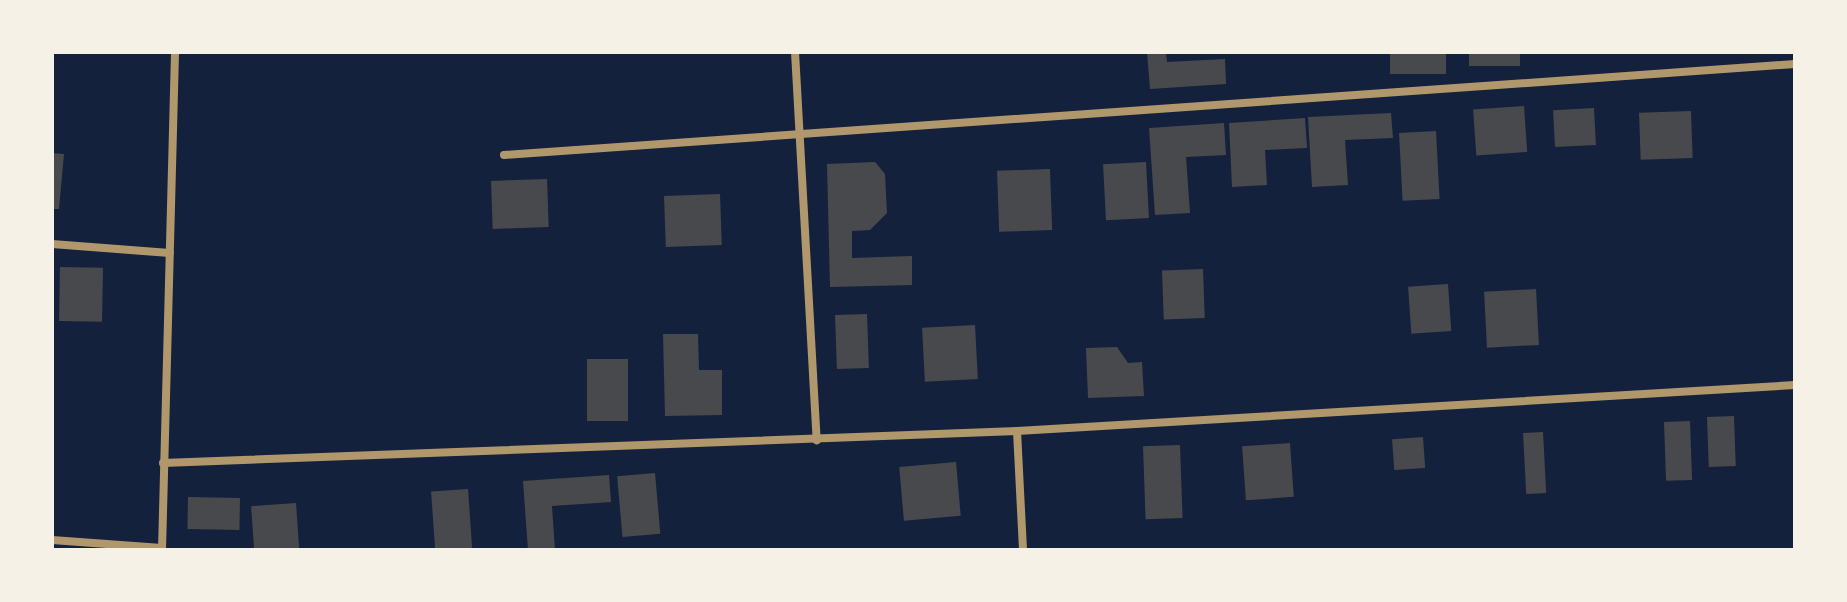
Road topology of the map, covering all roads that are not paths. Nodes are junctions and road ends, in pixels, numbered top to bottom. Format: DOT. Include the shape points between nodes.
graph roads {
  1 [pos="175,52"];
  2 [pos="795,52"];
  3 [pos="1795,64"];
  4 [pos="801,136"];
  5 [pos="504,155"];
  6 [pos="52,244"];
  7 [pos="170,253"];
  8 [pos="1795,385"];
  9 [pos="1017,431"];
  10 [pos="817,440"];
  11 [pos="163,463"];
  12 [pos="52,540"];
  13 [pos="162,549"];
  14 [pos="1023,550"];
  1 -- 7 [label="street"];
  2 -- 4 [label="street"];
  3 -- 4 [label="street"];
  4 -- 5 [label="street"];
  4 -- 10 [label="street"];
  6 -- 7 [label="street"];
  7 -- 11 [label="street"];
  8 -- 9 [label="street"];
  9 -- 10 [label="street"];
  9 -- 14 [label="street"];
  10 -- 11 [label="street"];
  11 -- 13 [label="street"];
  12 -- 13 [label="street"];
}
